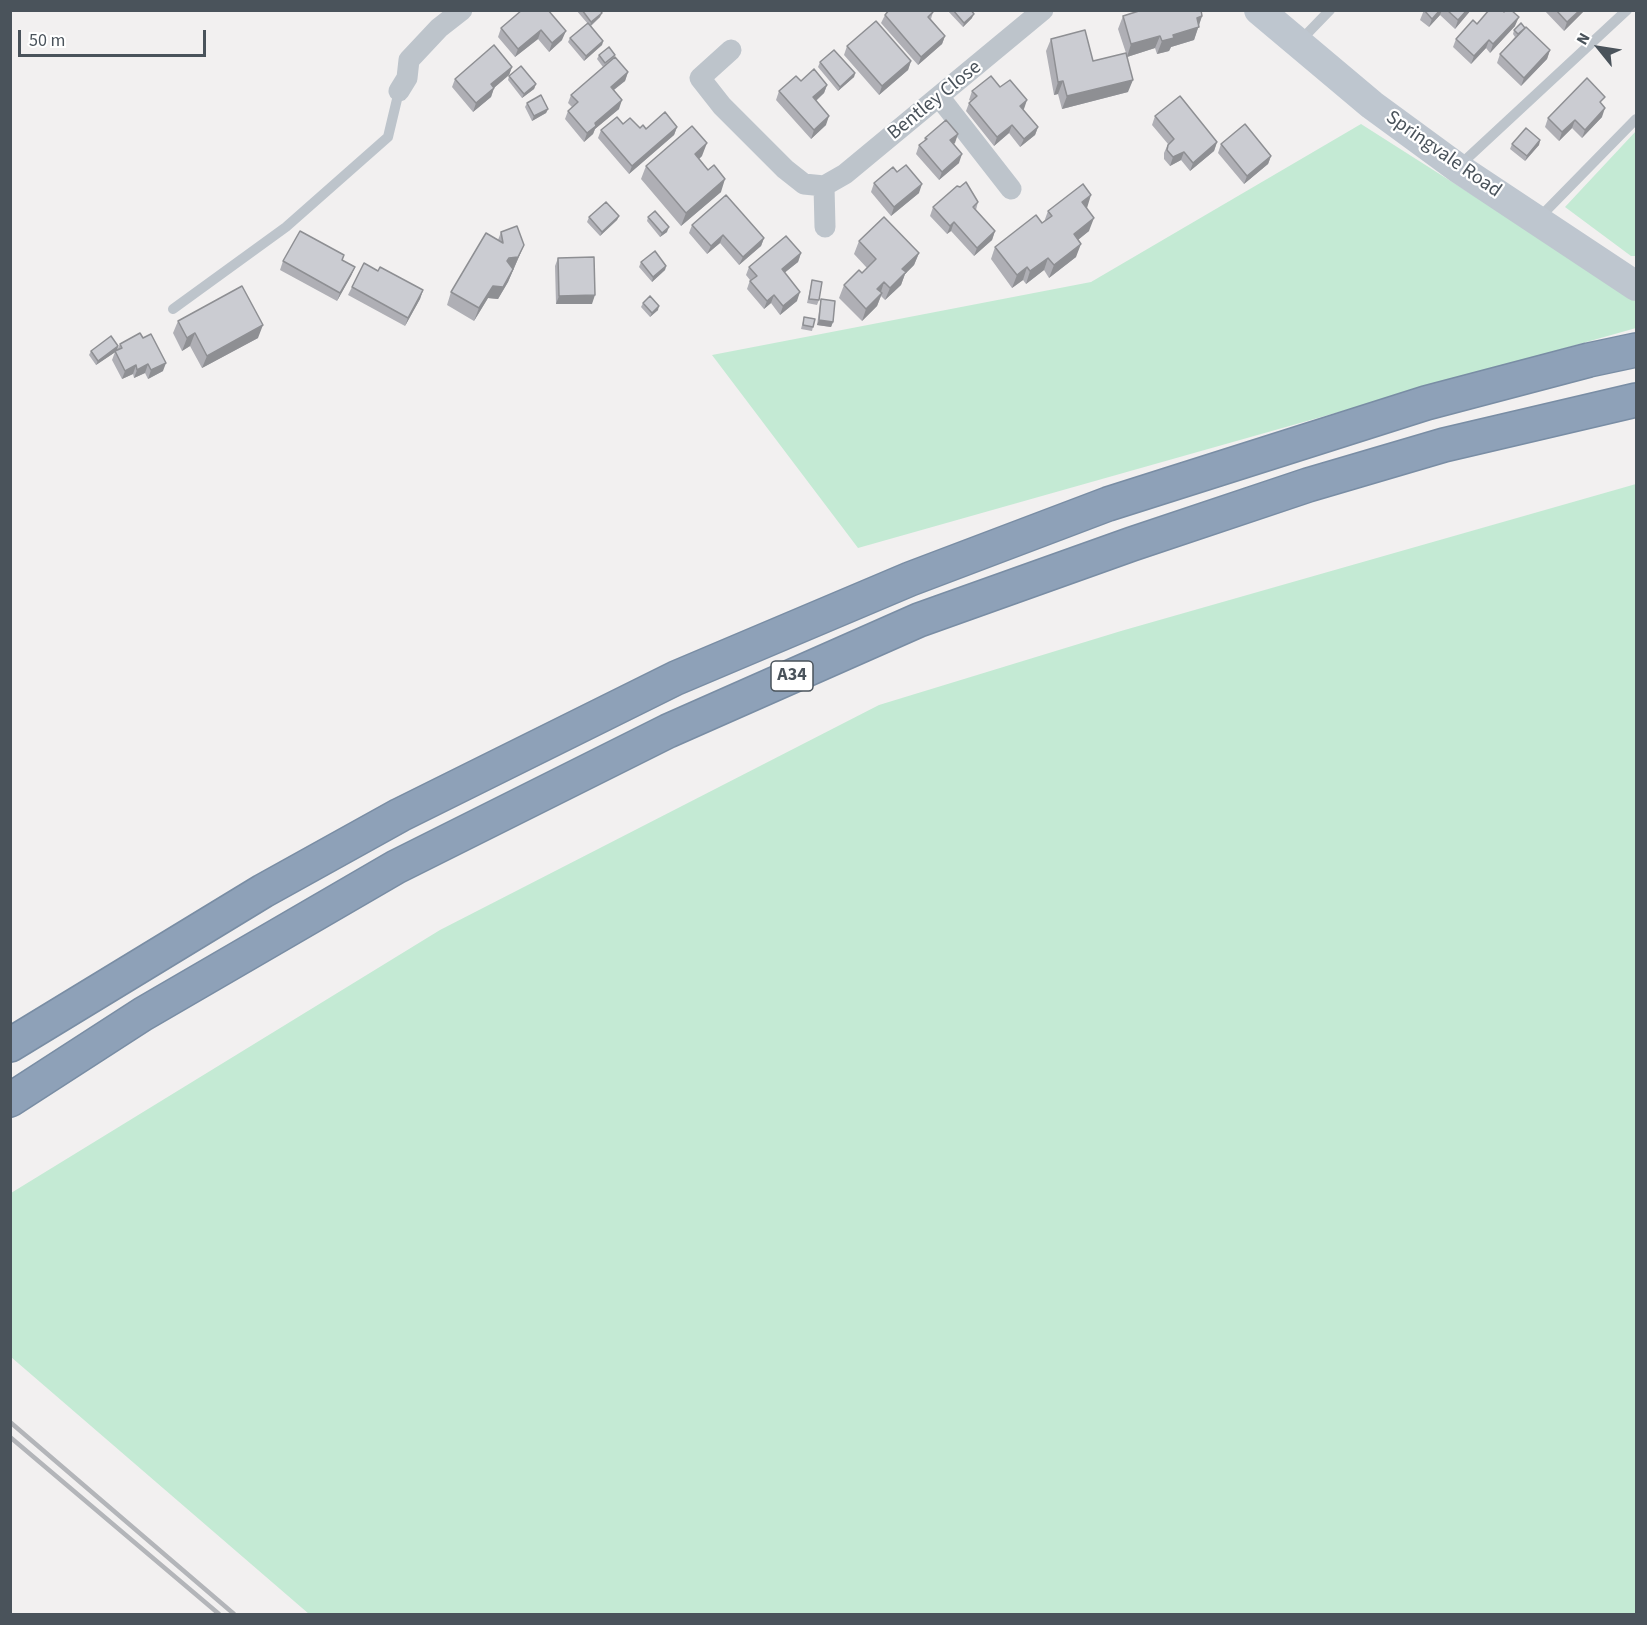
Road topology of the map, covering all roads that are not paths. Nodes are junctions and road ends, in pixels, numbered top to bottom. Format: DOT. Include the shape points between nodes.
graph roads {
  1 [pos="462,10"];
  2 [pos="1043,10"];
  3 [pos="1330,10"];
  4 [pos="1627,10"];
  5 [pos="1268,13"];
  6 [pos="1298,43"];
  7 [pos="731,50"];
  8 [pos="399,91"];
  9 [pos="940,98"];
  10 [pos="1636,119"];
  11 [pos="1458,168"];
  12 [pos="824,186"];
  13 [pos="1011,189"];
  14 [pos="1537,220"];
  15 [pos="825,227"];
  16 [pos="1636,286"];
  17 [pos="173,309"];
  18 [pos="1636,350"];
  19 [pos="1636,400"];
  20 [pos="10,1045"];
  21 [pos="10,1100"];
  1 -- 8 [label="street" via="409,60 407,78"];
  2 -- 9 [label="street, Bentley Close"];
  3 -- 6 [label="lane"];
  4 -- 11 [label="lane"];
  5 -- 6 [label="street, Springvale Road"];
  6 -- 11 [label="street, Springvale Road" via="1372,105"];
  7 -- 12 [label="street" via="700,78 722,106 785,169 804,184"];
  8 -- 17 [label="lane" via="388,137 286,227"];
  9 -- 12 [label="street, Bentley Close" via="845,174"];
  9 -- 13 [label="street"];
  10 -- 14 [label="lane"];
  11 -- 14 [label="street, Springvale Road"];
  12 -- 15 [label="street"];
  14 -- 16 [label="street, Springvale Road"];
  18 -- 20 [label="highway, A34" via="1426,403 1108,504 910,579 676,678 400,815 263,891"];
  19 -- 21 [label="highway, A34" via="1444,445 1308,485 919,620 668,731 396,867 143,1014"];
}
